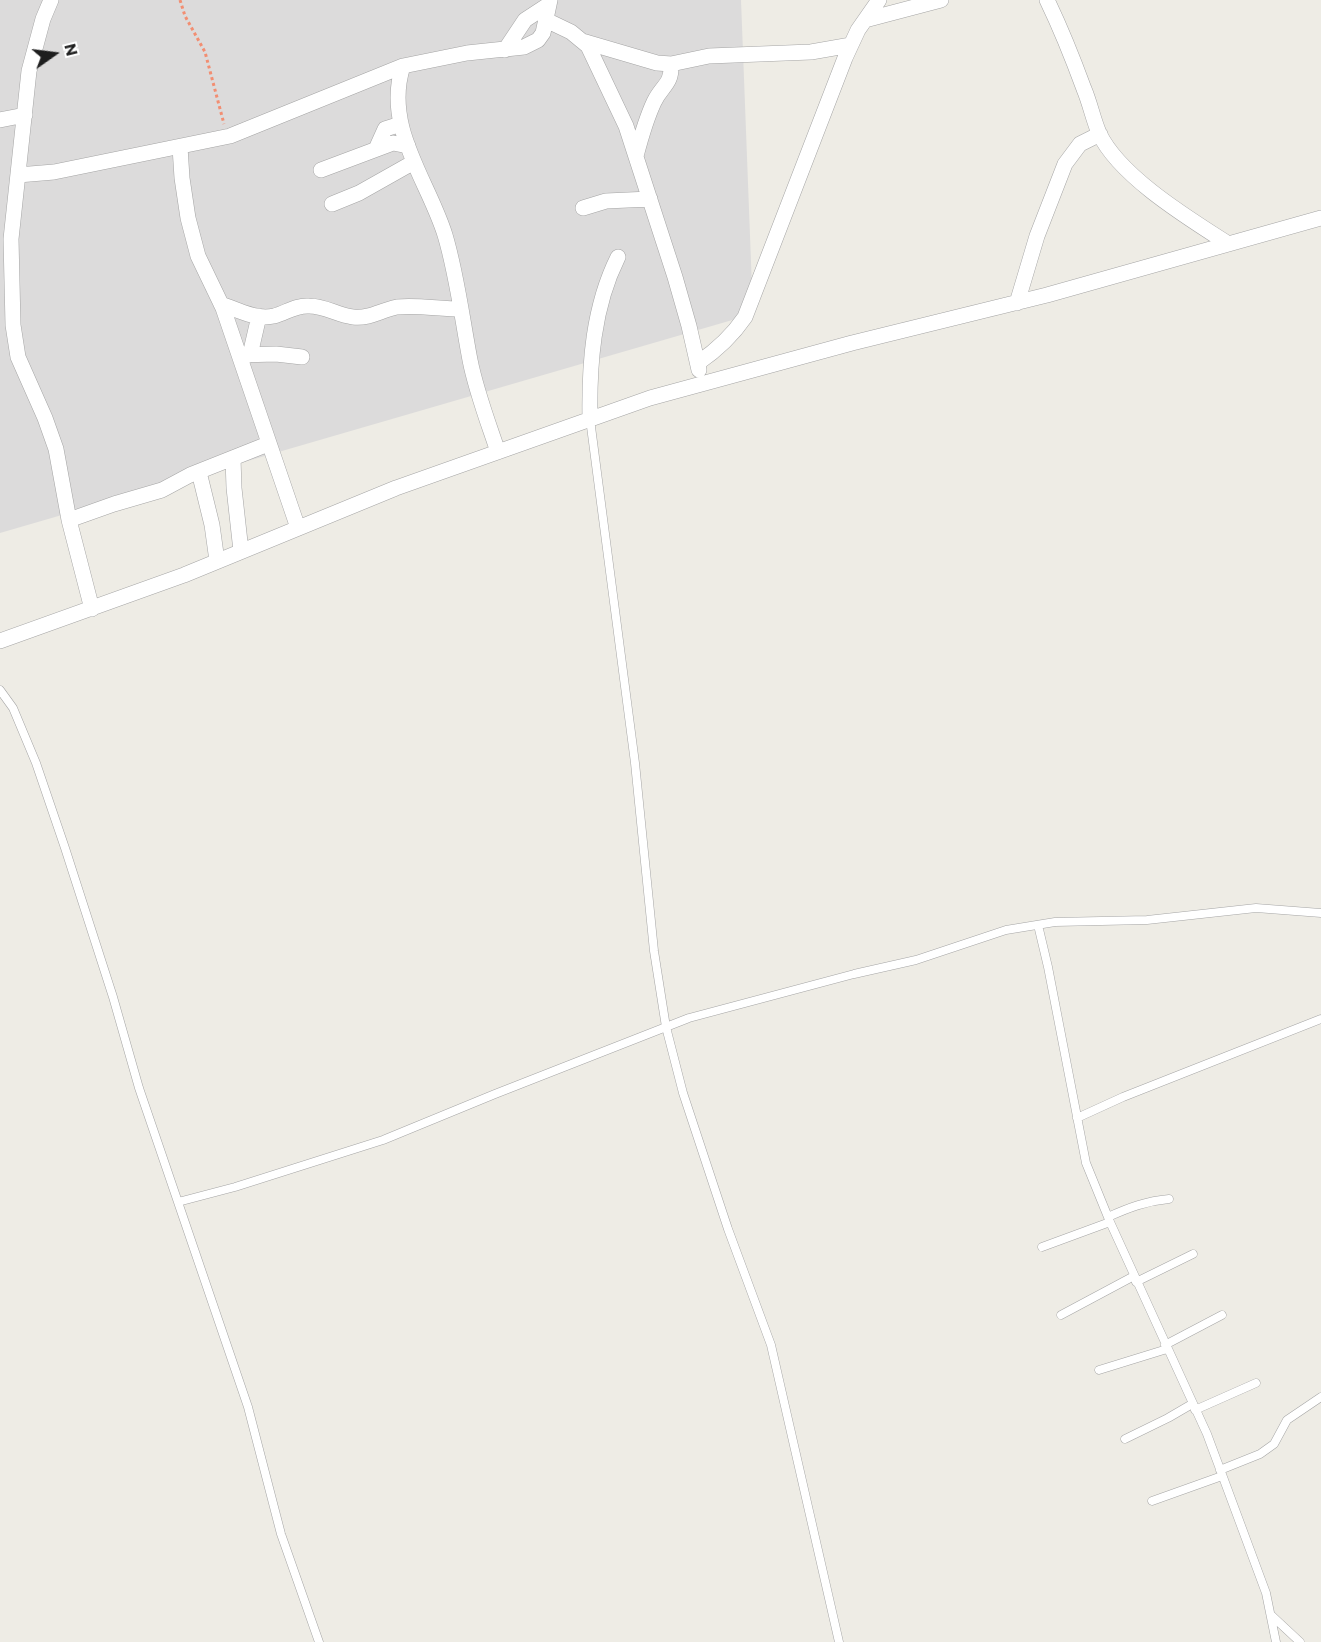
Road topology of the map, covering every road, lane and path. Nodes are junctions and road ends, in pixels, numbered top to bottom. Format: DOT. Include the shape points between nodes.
graph roads {
  1 [pos="51,0"];
  2 [pos="180,0"];
  3 [pos="879,0"];
  4 [pos="941,0"];
  5 [pos="1047,0"];
  6 [pos="548,8"];
  7 [pos="865,20"];
  8 [pos="582,41"];
  9 [pos="851,45"];
  10 [pos="505,50"];
  11 [pos="670,64"];
  12 [pos="403,66"];
  13 [pos="25,115"];
  14 [pos="0,120"];
  15 [pos="401,124"];
  16 [pos="1100,134"];
  17 [pos="224,138"];
  18 [pos="408,146"];
  19 [pos="180,147"];
  20 [pos="376,149"];
  21 [pos="636,156"];
  22 [pos="414,162"];
  23 [pos="321,170"];
  24 [pos="18,175"];
  25 [pos="650,199"];
  26 [pos="332,204"];
  27 [pos="583,208"];
  28 [pos="1321,218"];
  29 [pos="1227,243"];
  30 [pos="618,257"];
  31 [pos="1017,303"];
  32 [pos="221,304"];
  33 [pos="461,309"];
  34 [pos="259,316"];
  35 [pos="244,355"];
  36 [pos="302,357"];
  37 [pos="698,363"];
  38 [pos="702,385"];
  39 [pos="590,419"];
  40 [pos="268,444"];
  41 [pos="498,452"];
  42 [pos="233,458"];
  43 [pos="199,472"];
  44 [pos="69,520"];
  45 [pos="298,528"];
  46 [pos="241,551"];
  47 [pos="217,561"];
  48 [pos="92,609"];
  49 [pos="0,641"];
  50 [pos="0,690"];
  51 [pos="1321,913"];
  52 [pos="1038,925"];
  53 [pos="1321,1019"];
  54 [pos="666,1027"];
  55 [pos="1077,1118"];
  56 [pos="1169,1199"];
  57 [pos="178,1202"];
  58 [pos="1109,1220"];
  59 [pos="1042,1247"];
  60 [pos="1193,1254"];
  61 [pos="1135,1279"];
  62 [pos="1061,1315"];
  63 [pos="1222,1316"];
  64 [pos="1166,1347"];
  65 [pos="1099,1370"];
  66 [pos="1256,1383"];
  67 [pos="1321,1397"];
  68 [pos="1194,1407"];
  69 [pos="1125,1439"];
  70 [pos="1221,1473"];
  71 [pos="1152,1501"];
  72 [pos="1271,1615"];
  73 [pos="319,1642"];
  74 [pos="839,1642"];
  75 [pos="1276,1642"];
  76 [pos="1300,1642"];
  1 -- 13 [label="street" via="29,70"];
  2 -- 17 [label="path" via="209,64"];
  3 -- 7 [label="street"];
  4 -- 7 [label="street"];
  5 -- 16 [label="street"];
  6 -- 8 [label="street"];
  6 -- 10 [label="street" via="525,20"];
  6 -- 10 [label="street" via="538,40 524,48"];
  7 -- 9 [label="street"];
  8 -- 11 [label="street"];
  8 -- 21 [label="street" via="588,46 626,126"];
  9 -- 11 [label="street" via="811,52 709,56"];
  9 -- 37 [label="street" via="745,317 727,340"];
  10 -- 12 [label="street"];
  11 -- 21 [label="street" via="670,80 656,99"];
  12 -- 15 [label="street" via="398,102"];
  12 -- 17 [label="street"];
  13 -- 14 [label="street"];
  13 -- 24 [label="street"];
  15 -- 18 [label="street"];
  15 -- 20 [label="street" via="385,129"];
  16 -- 29 [label="street" via="1119,160 1146,185"];
  16 -- 31 [label="street" via="1080,144 1065,164"];
  17 -- 19 [label="street"];
  18 -- 20 [label="street" via="393,143"];
  18 -- 22 [label="street"];
  19 -- 24 [label="street" via="54,172"];
  19 -- 32 [label="street" via="188,218 198,256"];
  20 -- 23 [label="street"];
  21 -- 25 [label="street"];
  22 -- 26 [label="street"];
  22 -- 33 [label="street" via="445,235"];
  24 -- 44 [label="street" via="11,239 13,325 18,357 56,449"];
  25 -- 27 [label="street" via="606,201"];
  25 -- 37 [label="street"];
  28 -- 29 [label="street"];
  29 -- 31 [label="street"];
  30 -- 39 [label="street" via="602,292 594,344"];
  31 -- 38 [label="street"];
  32 -- 34 [label="street"];
  32 -- 35 [label="street"];
  33 -- 34 [label="street" via="410,306 354,317 307,305 274,316"];
  33 -- 41 [label="street" via="470,362"];
  34 -- 35 [label="street"];
  35 -- 36 [label="street"];
  35 -- 40 [label="street"];
  37 -- 38 [label="street"];
  38 -- 39 [label="street"];
  39 -- 41 [label="street"];
  39 -- 54 [label="lane"];
  40 -- 42 [label="street"];
  40 -- 45 [label="street"];
  41 -- 45 [label="street"];
  42 -- 43 [label="street"];
  42 -- 46 [label="street"];
  43 -- 44 [label="street" via="162,490"];
  43 -- 47 [label="street" via="213,525"];
  44 -- 48 [label="street"];
  45 -- 46 [label="street"];
  46 -- 47 [label="street"];
  47 -- 48 [label="street"];
  48 -- 49 [label="street"];
  50 -- 57 [label="lane" via="13,708 36,763"];
  51 -- 52 [label="lane" via="1256,908 1147,920"];
  52 -- 54 [label="lane" via="1006,930 916,960"];
  52 -- 55 [label="lane"];
  53 -- 55 [label="lane"];
  54 -- 57 [label="lane" via="383,1140"];
  54 -- 74 [label="lane" via="683,1093 771,1345"];
  55 -- 58 [label="lane" via="1086,1163"];
  56 -- 58 [label="lane" via="1134,1206"];
  57 -- 73 [label="lane" via="248,1407 281,1534"];
  58 -- 59 [label="lane"];
  58 -- 61 [label="lane"];
  60 -- 61 [label="lane"];
  61 -- 62 [label="lane"];
  61 -- 64 [label="lane"];
  63 -- 64 [label="lane"];
  64 -- 65 [label="lane"];
  64 -- 68 [label="lane"];
  66 -- 68 [label="lane"];
  67 -- 70 [label="lane" via="1287,1420 1274,1444"];
  68 -- 69 [label="lane"];
  68 -- 70 [label="lane"];
  70 -- 71 [label="lane"];
  70 -- 72 [label="lane"];
  72 -- 75 [label="lane"];
  72 -- 76 [label="lane"];
}
